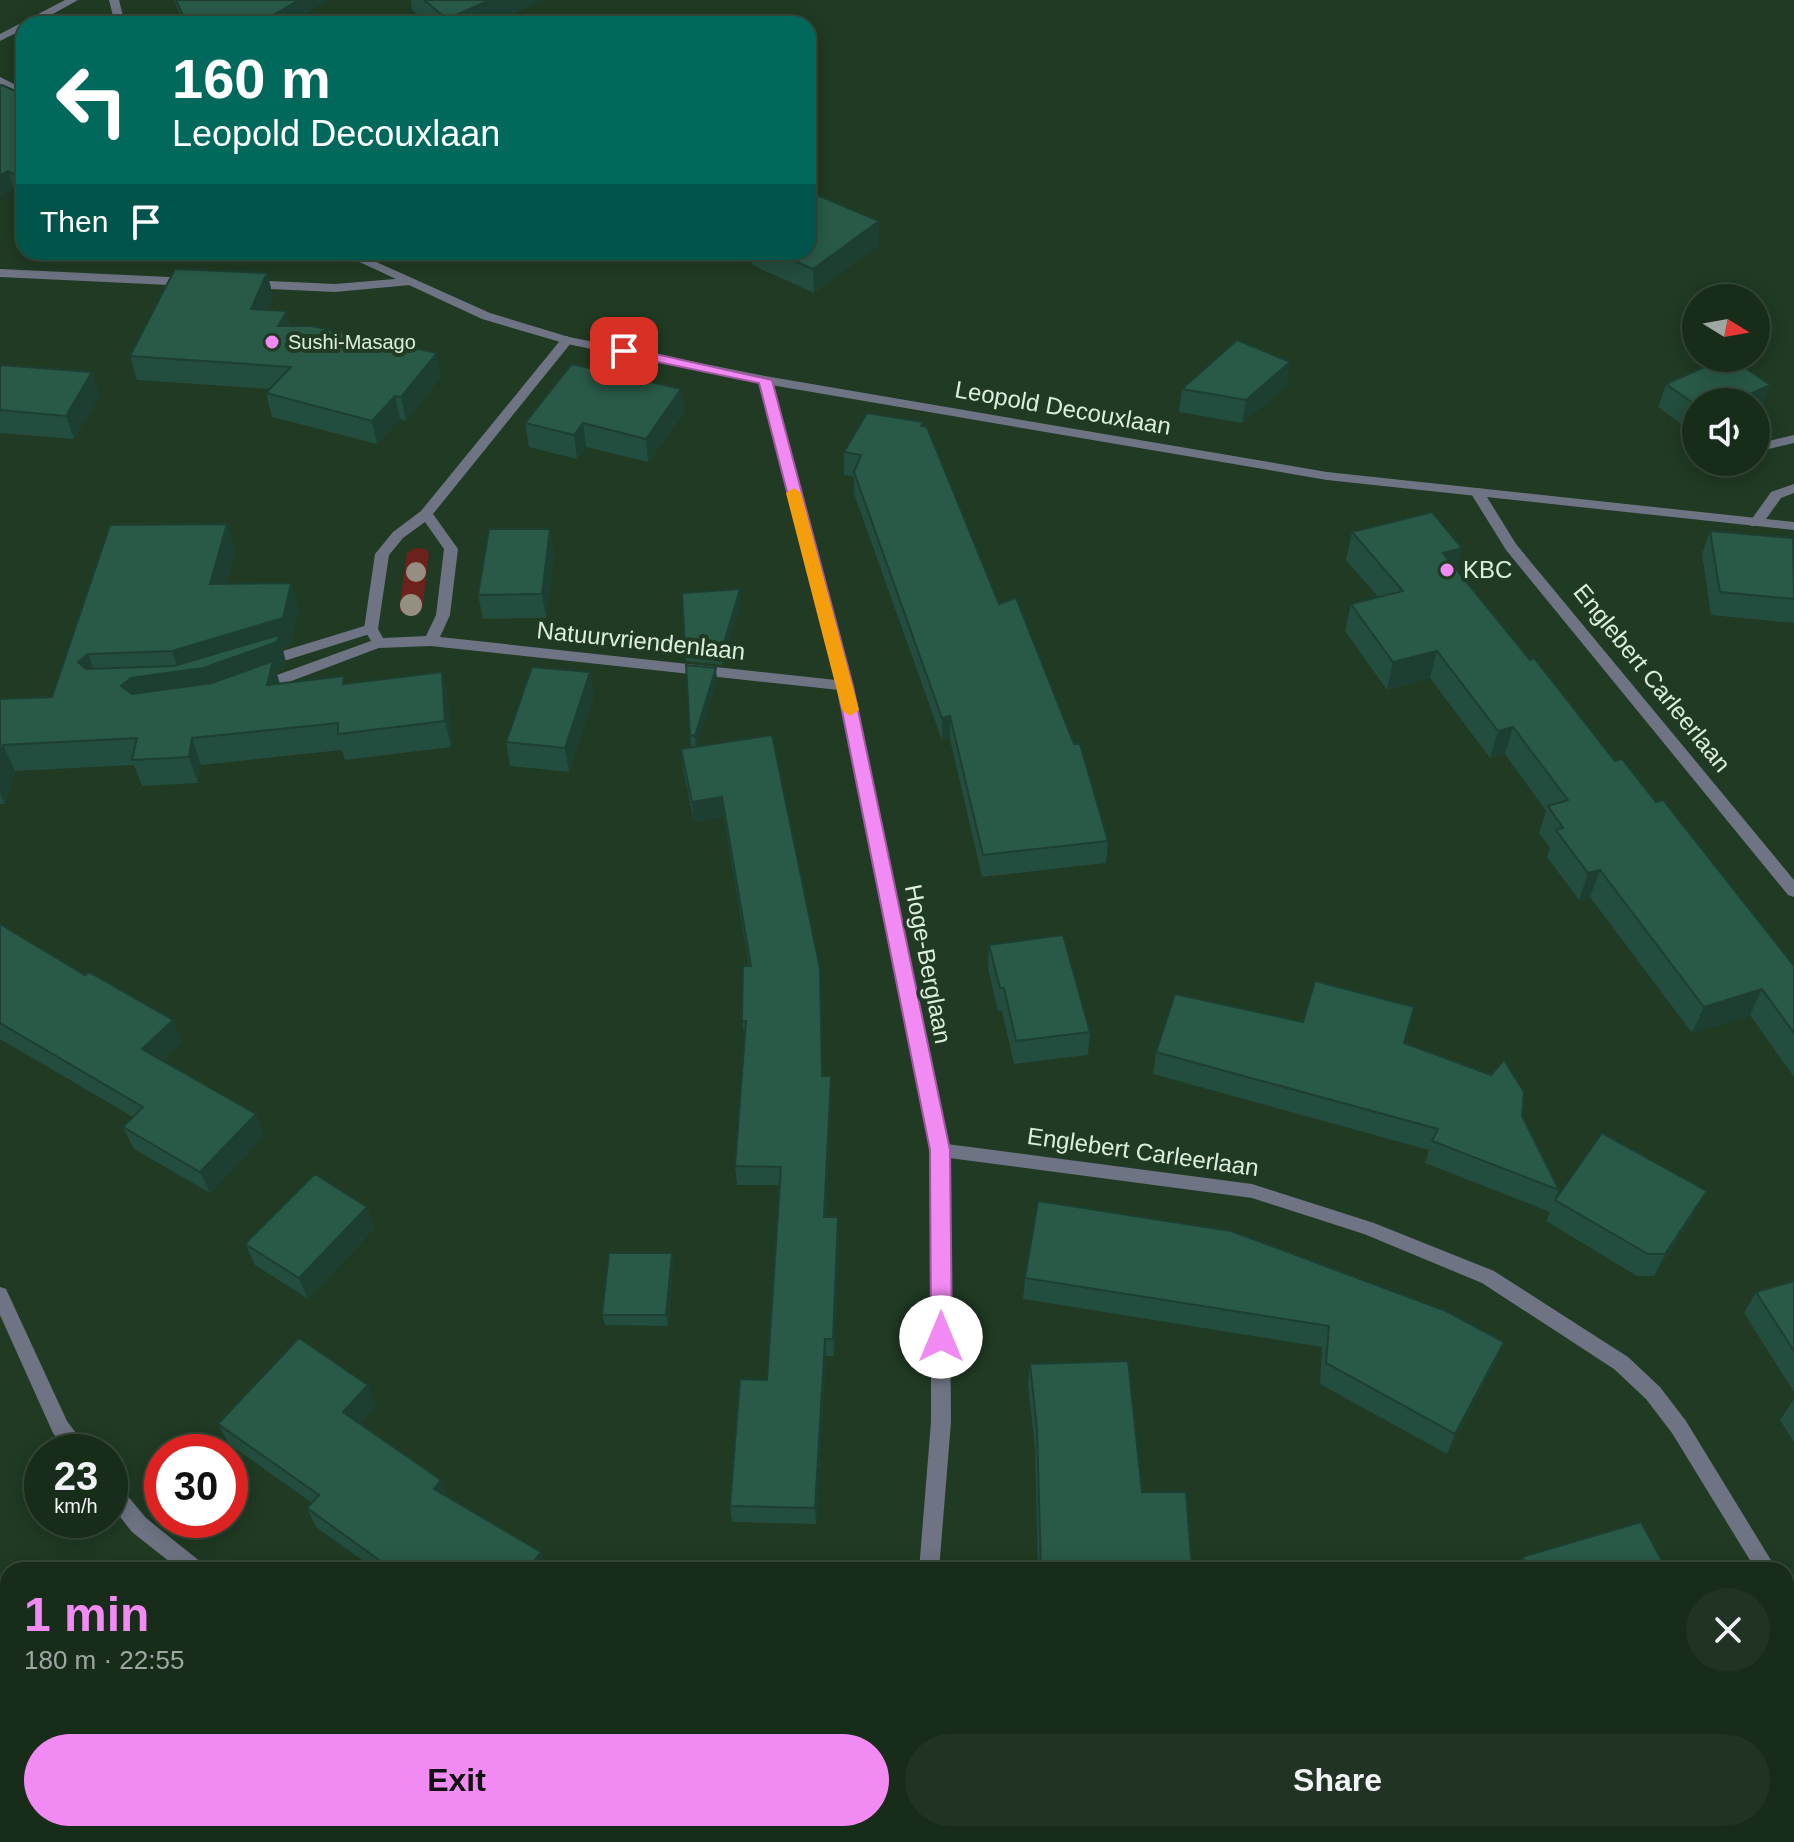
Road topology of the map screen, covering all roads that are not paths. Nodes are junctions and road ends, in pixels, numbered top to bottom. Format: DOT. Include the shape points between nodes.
graph roads {
  1 [pos="73,0"];
  2 [pos="42,16"];
  3 [pos="361,260"];
  4 [pos="0,273"];
  5 [pos="406,282"];
  6 [pos="207,283"];
  7 [pos="239,284"];
  8 [pos="567,340"];
  9 [pos="765,380"];
  10 [pos="1794,439"];
  11 [pos="1770,445"];
  12 [pos="1794,488"];
  13 [pos="1477,492"];
  14 [pos="426,514"];
  15 [pos="1756,523"];
  16 [pos="1794,526"];
  17 [pos="371,629"];
  18 [pos="431,641"];
  19 [pos="379,643"];
  20 [pos="256,665"];
  21 [pos="845,686"];
  22 [pos="239,694"];
  23 [pos="1794,891"];
  24 [pos="940,1150"];
  25 [pos="0,1295"];
  26 [pos="4,1318"];
  27 [pos="66,1434"];
  28 [pos="128,1511"];
  29 [pos="185,1562"];
  30 [pos="930,1562"];
  31 [pos="1762,1562"];
  1 -- 2 [label="street"];
  3 -- 5 [label="street, Leopold Decouxlaan"];
  4 -- 6 [label="street"];
  5 -- 7 [label="street" via="335,288"];
  5 -- 8 [label="street, Leopold Decouxlaan" via="486,316"];
  8 -- 9 [label="street, Leopold Decouxlaan"];
  8 -- 14 [label="street"];
  9 -- 13 [label="street, Leopold Decouxlaan" via="1327,476"];
  9 -- 21 [label="street, Hoge-Berglaan"];
  10 -- 11 [label="street"];
  12 -- 15 [label="street" via="1776,495"];
  13 -- 15 [label="street, Leopold Decouxlaan"];
  13 -- 23 [label="street, Englebert Carleerlaan" via="1511,547"];
  14 -- 17 [label="street" via="382,554"];
  14 -- 18 [label="street" via="451,549 443,615"];
  15 -- 16 [label="street, Leopold Decouxlaan"];
  17 -- 19 [label="street"];
  17 -- 20 [label="street"];
  18 -- 19 [label="street, Natuurvriendenlaan"];
  18 -- 21 [label="street, Natuurvriendenlaan"];
  19 -- 22 [label="street, Natuurvriendenlaan"];
  21 -- 24 [label="street, Hoge-Berglaan"];
  24 -- 30 [label="street, Hoge-Berglaan" via="941,1422"];
  24 -- 31 [label="street, Englebert Carleerlaan" via="1252,1191 1368,1228 1488,1277 1621,1363 1653,1393"];
  25 -- 26 [label="street"];
  26 -- 27 [label="street"];
  28 -- 29 [label="street"];
}
